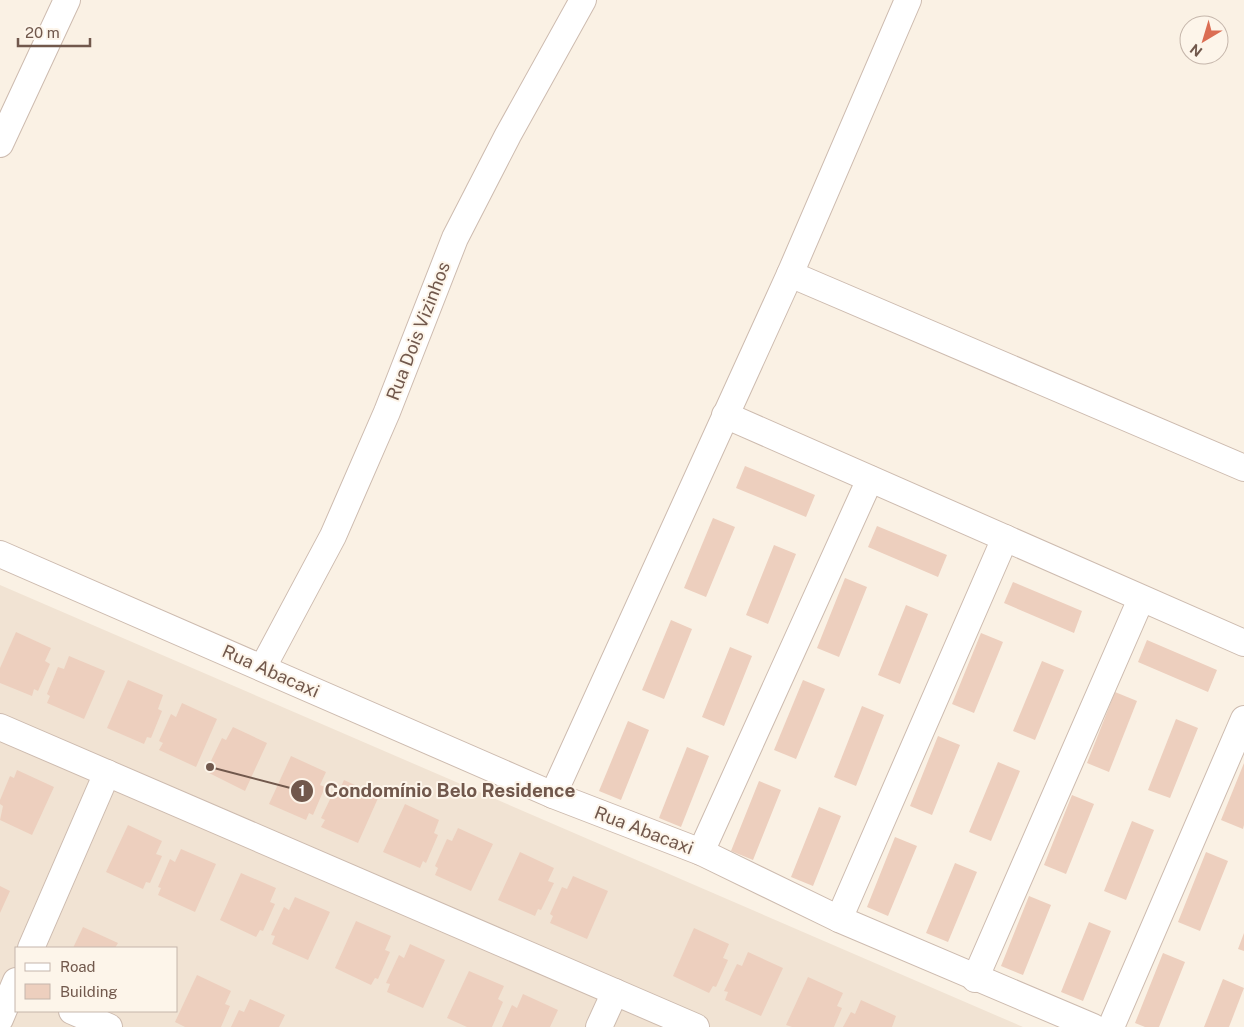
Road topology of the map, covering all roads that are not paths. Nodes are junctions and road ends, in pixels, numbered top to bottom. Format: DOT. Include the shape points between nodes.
graph roads {
  1 [pos="67,0"];
  2 [pos="583,0"];
  3 [pos="908,0"];
  4 [pos="0,144"];
  5 [pos="790,274"];
  6 [pos="725,415"];
  7 [pos="1244,468"];
  8 [pos="870,479"];
  9 [pos="1005,538"];
  10 [pos="0,554"];
  11 [pos="1141,599"];
  12 [pos="1244,643"];
  13 [pos="263,668"];
  14 [pos="1244,719"];
  15 [pos="0,727"];
  16 [pos="107,773"];
  17 [pos="553,795"];
  18 [pos="701,852"];
  19 [pos="839,919"];
  20 [pos="31,947"];
  21 [pos="975,979"];
  22 [pos="12,984"];
  23 [pos="615,992"];
  24 [pos="74,1012"];
  25 [pos="0,1018"];
  26 [pos="110,1027"];
  27 [pos="599,1027"];
  28 [pos="696,1027"];
  29 [pos="1092,1027"];
  30 [pos="1111,1027"];
  1 -- 4 [label="street"];
  2 -- 13 [label="street, Rua Dois Vizinhos" via="455,238 387,412 337,527"];
  3 -- 5 [label="street"];
  5 -- 6 [label="street"];
  5 -- 7 [label="street"];
  6 -- 8 [label="street"];
  6 -- 17 [label="street"];
  8 -- 9 [label="street"];
  8 -- 18 [label="street"];
  9 -- 11 [label="street"];
  9 -- 19 [label="street"];
  10 -- 13 [label="street, Rua Abacaxi"];
  11 -- 12 [label="street"];
  11 -- 21 [label="street"];
  13 -- 17 [label="street, Rua Abacaxi"];
  14 -- 30 [label="street"];
  15 -- 16 [label="street"];
  16 -- 20 [label="street"];
  16 -- 23 [label="street"];
  17 -- 18 [label="street, Rua Abacaxi"];
  18 -- 19 [label="street, Rua Abacaxi"];
  19 -- 21 [label="street, Rua Abacaxi"];
  21 -- 29 [label="street, Rua Abacaxi"];
  22 -- 25 [label="street"];
  23 -- 27 [label="street"];
  23 -- 28 [label="street"];
  24 -- 26 [label="street"];
}
